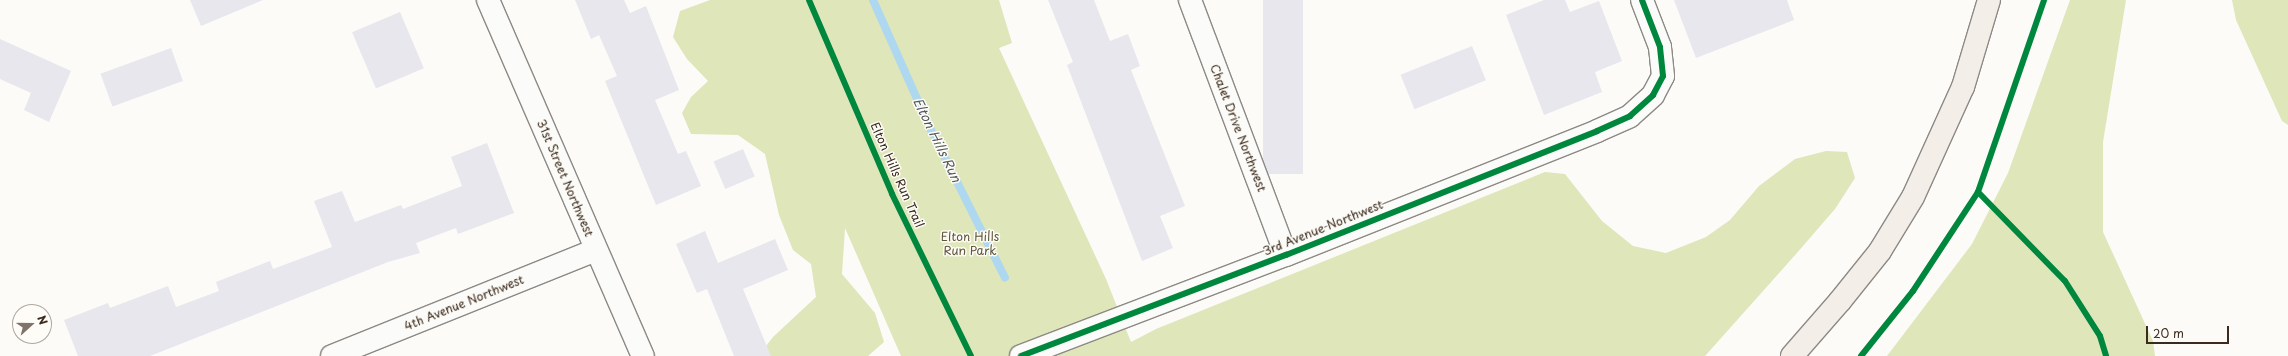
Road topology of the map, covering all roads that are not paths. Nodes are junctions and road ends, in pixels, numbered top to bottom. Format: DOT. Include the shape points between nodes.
graph roads {
  1 [pos="488,0"];
  2 [pos="1190,0"];
  3 [pos="1642,0"];
  4 [pos="1989,0"];
  5 [pos="596,250"];
  6 [pos="1286,255"];
  7 [pos="332,356"];
  8 [pos="643,356"];
  9 [pos="1021,356"];
  10 [pos="1792,356"];
  1 -- 5 [label="street, 31st Street Northwest"];
  2 -- 6 [label="street, Chalet Drive Northwest"];
  3 -- 6 [label="street, 3rd Avenue Northwest" via="1660,48 1664,76 1653,95 1630,116"];
  4 -- 10 [label="main road" via="1963,87 1913,198 1880,251"];
  5 -- 7 [label="street, 4th Avenue Northwest"];
  5 -- 8 [label="street, 31st Street Northwest"];
  6 -- 9 [label="street, 3rd Avenue Northwest"];
}
